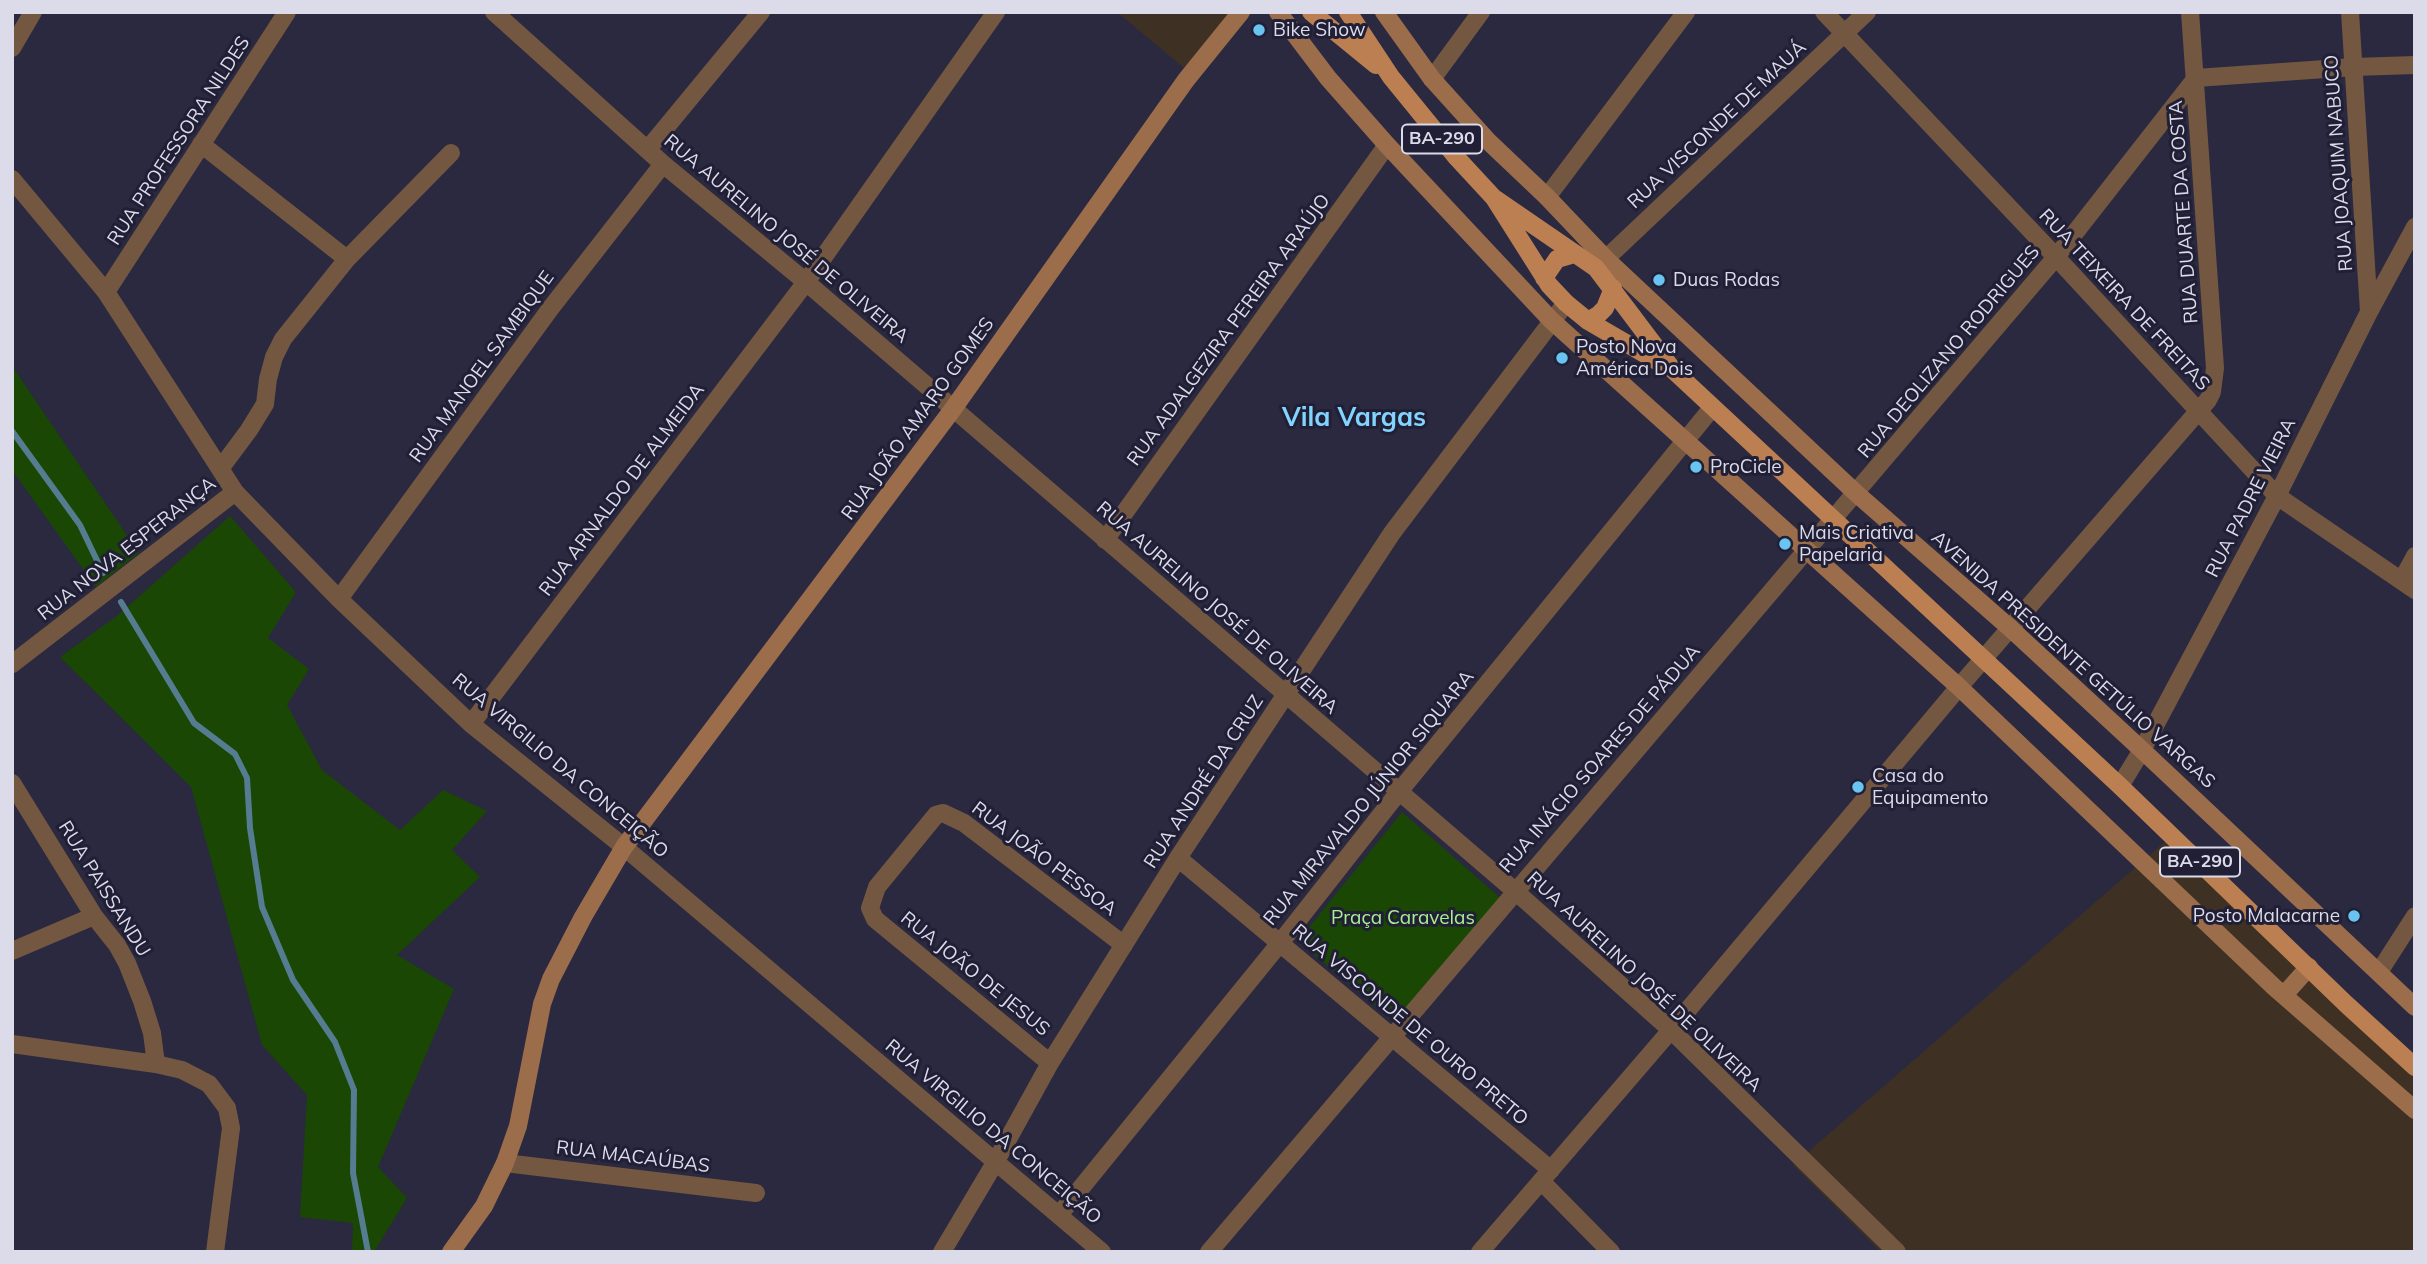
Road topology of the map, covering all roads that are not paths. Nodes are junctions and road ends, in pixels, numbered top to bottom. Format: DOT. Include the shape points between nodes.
graph roads {
  1 [pos="33,12"];
  2 [pos="287,12"];
  3 [pos="495,12"];
  4 [pos="761,12"];
  5 [pos="996,12"];
  6 [pos="1241,12"];
  7 [pos="1278,12"];
  8 [pos="1311,12"];
  9 [pos="1348,12"];
  10 [pos="1384,12"];
  11 [pos="1481,12"];
  12 [pos="1686,12"];
  13 [pos="1824,12"];
  14 [pos="1867,12"];
  15 [pos="2190,12"];
  16 [pos="2350,12"];
  17 [pos="1843,33"];
  18 [pos="12,48"];
  19 [pos="2415,65"];
  20 [pos="2354,67"];
  21 [pos="1391,77"];
  22 [pos="2196,78"];
  23 [pos="1432,79"];
  24 [pos="201,144"];
  25 [pos="1387,145"];
  26 [pos="648,149"];
  27 [pos="451,153"];
  28 [pos="663,164"];
  29 [pos="12,179"];
  30 [pos="1547,197"];
  31 [pos="1494,198"];
  32 [pos="2415,227"];
  33 [pos="1574,254"];
  34 [pos="2056,257"];
  35 [pos="347,260"];
  36 [pos="1601,263"];
  37 [pos="1544,278"];
  38 [pos="806,282"];
  39 [pos="1613,288"];
  40 [pos="106,292"];
  41 [pos="1566,303"];
  42 [pos="2369,312"];
  43 [pos="1552,320"];
  44 [pos="1588,321"];
  45 [pos="1673,370"];
  46 [pos="1712,408"];
  47 [pos="953,409"];
  48 [pos="2200,412"];
  49 [pos="1686,439"];
  50 [pos="220,469"];
  51 [pos="235,492"];
  52 [pos="1857,494"];
  53 [pos="2277,496"];
  54 [pos="1834,519"];
  55 [pos="1105,540"];
  56 [pos="1807,549"];
  57 [pos="2415,556"];
  58 [pos="2409,585"];
  59 [pos="339,598"];
  60 [pos="2010,628"];
  61 [pos="12,641"];
  62 [pos="18,660"];
  63 [pos="1983,660"];
  64 [pos="1959,687"];
  65 [pos="1286,695"];
  66 [pos="471,724"];
  67 [pos="2142,750"];
  68 [pos="12,783"];
  69 [pos="2120,786"];
  70 [pos="1398,793"];
  71 [pos="936,815"];
  72 [pos="624,847"];
  73 [pos="1178,858"];
  74 [pos="1515,891"];
  75 [pos="94,916"];
  76 [pos="2415,916"];
  77 [pos="1280,943"];
  78 [pos="1124,946"];
  79 [pos="12,951"];
  80 [pos="2309,967"];
  81 [pos="2379,972"];
  82 [pos="2284,995"];
  83 [pos="2415,1007"];
  84 [pos="1671,1030"];
  85 [pos="1392,1036"];
  86 [pos="12,1044"];
  87 [pos="1050,1063"];
  88 [pos="156,1064"];
  89 [pos="2415,1067"];
  90 [pos="2415,1110"];
  91 [pos="996,1161"];
  92 [pos="505,1163"];
  93 [pos="1546,1176"];
  94 [pos="756,1194"];
  95 [pos="1059,1215"];
  96 [pos="215,1252"];
  97 [pos="451,1252"];
  98 [pos="942,1252"];
  99 [pos="1102,1252"];
  100 [pos="1209,1252"];
  101 [pos="1480,1252"];
  102 [pos="1611,1252"];
  103 [pos="1897,1252"];
  1 -- 18 [label="street"];
  2 -- 24 [label="street, RUA PROFESSORA NILDES"];
  3 -- 26 [label="street, RUA AURELINO JOSÉ DE OLIVEIRA"];
  4 -- 26 [label="street"];
  5 -- 38 [label="street, RUA ARNALDO DE ALMEIDA"];
  6 -- 47 [label="street, RUA JOÃO AMARO GOMES" via="1186,80"];
  7 -- 25 [label="street"];
  8 -- 21 [label="main road, AVENIDA PRESIDENTE GETÚLIO VARGAS"];
  9 -- 21 [label="main road, AVENIDA PRESIDENTE GETÚLIO VARGAS / BA-290"];
  10 -- 23 [label="street, AVENIDA PRESIDENTE GETÚLIO VARGAS"];
  11 -- 23 [label="street"];
  12 -- 30 [label="street"];
  13 -- 17 [label="street, RUA TEIXEIRA DE FREITAS"];
  14 -- 17 [label="street, RUA VISCONDE DE MAUÁ"];
  15 -- 22 [label="street, RUA DUARTE DA COSTA"];
  16 -- 20 [label="street, RUA JOAQUIM NABUCO"];
  17 -- 34 [label="street, RUA TEIXEIRA DE FREITAS"];
  17 -- 36 [label="street, RUA VISCONDE DE MAUÁ"];
  19 -- 20 [label="street"];
  20 -- 22 [label="street"];
  20 -- 42 [label="street, RUA JOAQUIM NABUCO"];
  21 -- 31 [label="main road, AVENIDA PRESIDENTE GETÚLIO VARGAS / BA-290"];
  22 -- 34 [label="street, RUA DEOLIZANO RODRIGUES"];
  22 -- 48 [label="street, RUA DUARTE DA COSTA" via="2215,368 2212,392"];
  23 -- 30 [label="street, AVENIDA PRESIDENTE GETÚLIO VARGAS"];
  24 -- 35 [label="street"];
  24 -- 40 [label="street, RUA PROFESSORA NILDES"];
  25 -- 43 [label="street"];
  25 -- 55 [label="street, RUA ADALGEZIRA PEREIRA ARAÚJO"];
  26 -- 28 [label="street, RUA AURELINO JOSÉ DE OLIVEIRA"];
  27 -- 35 [label="street"];
  28 -- 38 [label="street, RUA AURELINO JOSÉ DE OLIVEIRA"];
  28 -- 59 [label="street, RUA MANOEL SAMBIQUE" via="550,309"];
  29 -- 40 [label="street, RUA VIRGILIO DA CONCEIÇÃO"];
  30 -- 36 [label="street, AVENIDA PRESIDENTE GETÚLIO VARGAS"];
  31 -- 33 [label="main road, AVENIDA PRESIDENTE GETÚLIO VARGAS / BA-290"];
  31 -- 37 [label="main road, AVENIDA PRESIDENTE GETÚLIO VARGAS / BA-290"];
  32 -- 42 [label="street, RUA PADRE VIEIRA"];
  33 -- 36 [label="main road, AVENIDA PRESIDENTE GETÚLIO VARGAS / BA-290"];
  33 -- 37 [label="main road" via="1557,259"];
  34 -- 48 [label="street, RUA TEIXEIRA DE FREITAS"];
  34 -- 52 [label="street, RUA DEOLIZANO RODRIGUES"];
  35 -- 50 [label="street" via="283,339 274,357 265,404"];
  36 -- 39 [label="main road, AVENIDA PRESIDENTE GETÚLIO VARGAS / BA-290"];
  36 -- 52 [label="street, AVENIDA PRESIDENTE GETÚLIO VARGAS"];
  37 -- 41 [label="main road, AVENIDA PRESIDENTE GETÚLIO VARGAS / BA-290"];
  38 -- 47 [label="street, RUA AURELINO JOSÉ DE OLIVEIRA"];
  38 -- 66 [label="street, RUA ARNALDO DE ALMEIDA"];
  39 -- 44 [label="main road" via="1605,308"];
  39 -- 45 [label="main road, AVENIDA PRESIDENTE GETÚLIO VARGAS / BA-290"];
  40 -- 50 [label="street, RUA VIRGILIO DA CONCEIÇÃO"];
  41 -- 43 [label="street, RUA ANDRÉ DA CRUZ"];
  41 -- 44 [label="main road, AVENIDA PRESIDENTE GETÚLIO VARGAS / BA-290"];
  42 -- 53 [label="street, RUA PADRE VIEIRA"];
  43 -- 49 [label="street"];
  43 -- 65 [label="street, RUA ANDRÉ DA CRUZ" via="1392,533"];
  44 -- 45 [label="main road, AVENIDA PRESIDENTE GETÚLIO VARGAS / BA-290"];
  45 -- 46 [label="main road, AVENIDA PRESIDENTE GETÚLIO VARGAS / BA-290"];
  46 -- 49 [label="street, RUA MIRAVALDO JÚNIOR SIQUARA"];
  46 -- 54 [label="main road, AVENIDA PRESIDENTE GETÚLIO VARGAS / BA-290"];
  47 -- 55 [label="street, RUA AURELINO JOSÉ DE OLIVEIRA"];
  47 -- 72 [label="street, RUA JOÃO AMARO GOMES"];
  48 -- 53 [label="street, RUA TEIXEIRA DE FREITAS"];
  48 -- 60 [label="street, RUA DUARTE DA COSTA"];
  49 -- 56 [label="street"];
  49 -- 70 [label="street, RUA MIRAVALDO JÚNIOR SIQUARA"];
  50 -- 51 [label="street, RUA VIRGILIO DA CONCEIÇÃO"];
  51 -- 59 [label="street, RUA VIRGILIO DA CONCEIÇÃO"];
  51 -- 62 [label="street, RUA NOVA ESPERANÇA"];
  52 -- 54 [label="street, RUA DEOLIZANO RODRIGUES"];
  52 -- 60 [label="street, AVENIDA PRESIDENTE GETÚLIO VARGAS"];
  53 -- 58 [label="street, RUA TEIXEIRA DE FREITAS"];
  53 -- 67 [label="street, RUA PADRE VIEIRA"];
  54 -- 56 [label="street, RUA INÁCIO SOARES DE PÁDUA"];
  54 -- 63 [label="main road, AVENIDA PRESIDENTE GETÚLIO VARGAS / BA-290"];
  55 -- 65 [label="street, RUA AURELINO JOSÉ DE OLIVEIRA"];
  56 -- 64 [label="street"];
  56 -- 74 [label="street, RUA INÁCIO SOARES DE PÁDUA"];
  57 -- 58 [label="street"];
  59 -- 66 [label="street, RUA VIRGILIO DA CONCEIÇÃO"];
  60 -- 63 [label="street, RUA DUARTE DA COSTA"];
  60 -- 67 [label="street, AVENIDA PRESIDENTE GETÚLIO VARGAS"];
  61 -- 62 [label="street"];
  63 -- 64 [label="street, RUA DUARTE DA COSTA"];
  63 -- 69 [label="main road, AVENIDA PRESIDENTE GETÚLIO VARGAS / BA-290"];
  64 -- 82 [label="street"];
  64 -- 84 [label="street, RUA DUARTE DA COSTA"];
  65 -- 70 [label="street, RUA AURELINO JOSÉ DE OLIVEIRA"];
  65 -- 73 [label="street, RUA ANDRÉ DA CRUZ"];
  66 -- 72 [label="street, RUA VIRGILIO DA CONCEIÇÃO"];
  67 -- 69 [label="street, RUA PADRE VIEIRA"];
  67 -- 81 [label="street, AVENIDA PRESIDENTE GETÚLIO VARGAS"];
  68 -- 75 [label="street, RUA PAISSANDU"];
  69 -- 80 [label="main road, AVENIDA PRESIDENTE GETÚLIO VARGAS / BA-290"];
  70 -- 74 [label="street, RUA AURELINO JOSÉ DE OLIVEIRA"];
  70 -- 77 [label="street, RUA MIRAVALDO JÚNIOR SIQUARA"];
  71 -- 78 [label="street, RUA JOÃO PESSOA" via="958,819"];
  71 -- 87 [label="street, RUA JOÃO DE JESUS" via="877,887 870,908 874,919"];
  72 -- 91 [label="street, RUA VIRGILIO DA CONCEIÇÃO"];
  72 -- 92 [label="street, RUA JOÃO AMARO GOMES" via="551,979 518,1126"];
  73 -- 77 [label="street, RUA VISCONDE DE OURO PRETO"];
  73 -- 78 [label="street, RUA ANDRÉ DA CRUZ"];
  74 -- 84 [label="street, RUA AURELINO JOSÉ DE OLIVEIRA"];
  74 -- 85 [label="street, RUA INÁCIO SOARES DE PÁDUA"];
  75 -- 79 [label="street"];
  75 -- 88 [label="street, RUA PAISSANDU" via="117,945 135,980 152,1033"];
  76 -- 81 [label="street"];
  77 -- 85 [label="street, RUA VISCONDE DE OURO PRETO"];
  77 -- 95 [label="street, RUA MIRAVALDO JÚNIOR SIQUARA"];
  78 -- 87 [label="street, RUA ANDRÉ DA CRUZ"];
  80 -- 82 [label="street"];
  80 -- 89 [label="main road, AVENIDA PRESIDENTE GETÚLIO VARGAS / BA-290"];
  81 -- 83 [label="street, AVENIDA PRESIDENTE GETÚLIO VARGAS"];
  82 -- 90 [label="street"];
  84 -- 93 [label="street, RUA DUARTE DA COSTA"];
  84 -- 103 [label="street, RUA AURELINO JOSÉ DE OLIVEIRA"];
  85 -- 93 [label="street, RUA VISCONDE DE OURO PRETO"];
  85 -- 100 [label="street, RUA INÁCIO SOARES DE PÁDUA"];
  86 -- 88 [label="street"];
  87 -- 91 [label="street, RUA ANDRÉ DA CRUZ"];
  88 -- 96 [label="street" via="200,1078 227,1108 231,1129"];
  91 -- 95 [label="street, RUA VIRGILIO DA CONCEIÇÃO"];
  91 -- 98 [label="street, RUA ANDRÉ DA CRUZ"];
  92 -- 94 [label="street, RUA MACAÚBAS"];
  92 -- 97 [label="street, RUA JOÃO AMARO GOMES" via="484,1206"];
  93 -- 101 [label="street, RUA DUARTE DA COSTA"];
  93 -- 102 [label="street, RUA VISCONDE DE OURO PRETO"];
  95 -- 99 [label="street, RUA VIRGILIO DA CONCEIÇÃO"];
}
